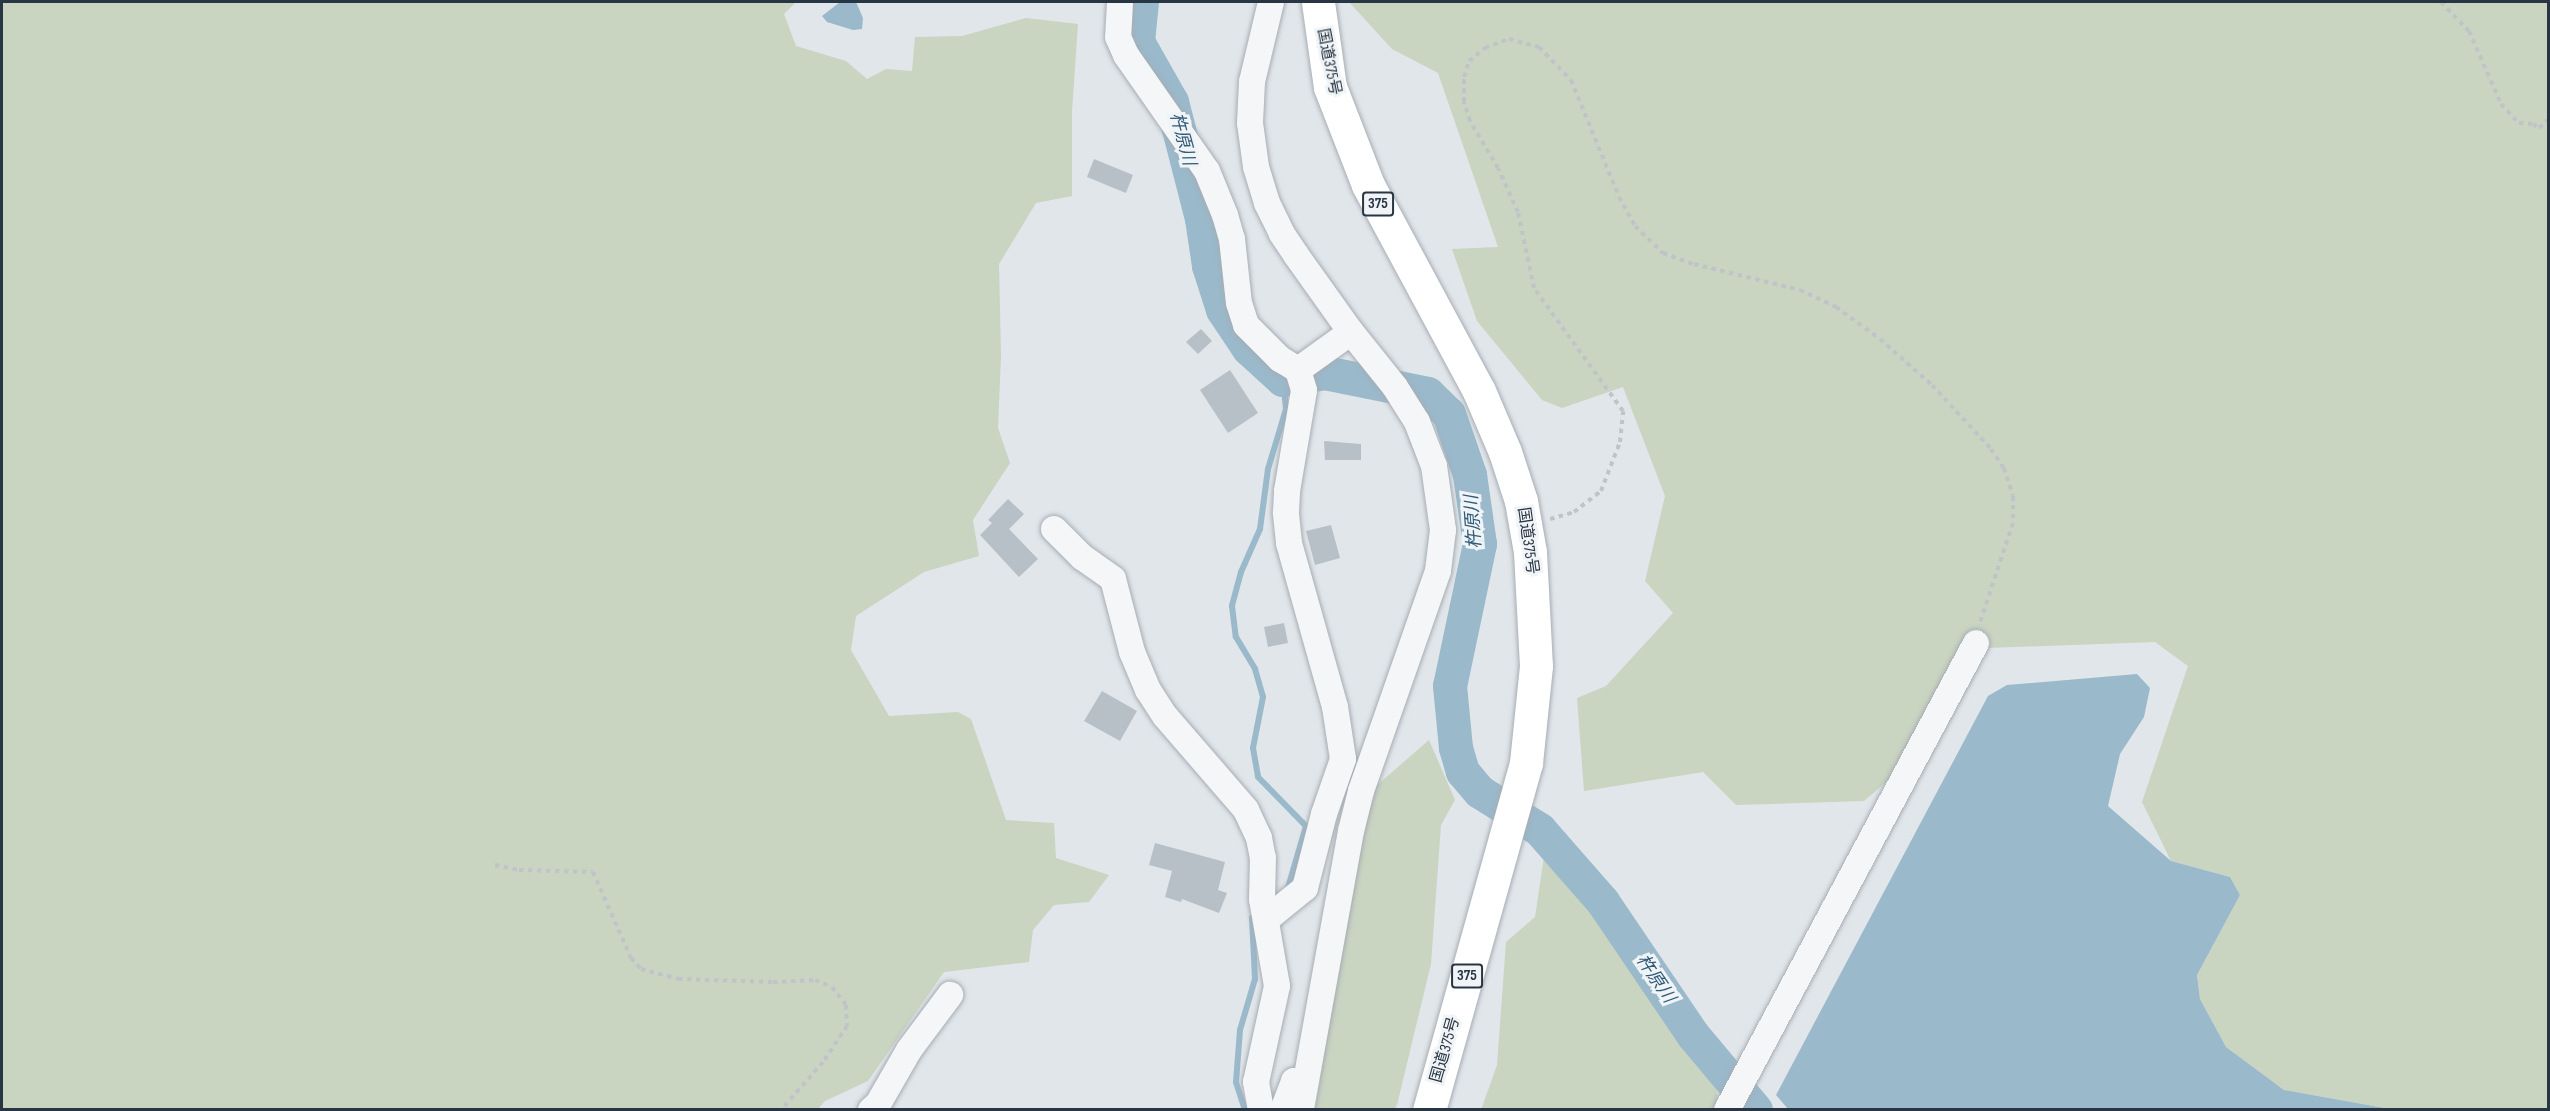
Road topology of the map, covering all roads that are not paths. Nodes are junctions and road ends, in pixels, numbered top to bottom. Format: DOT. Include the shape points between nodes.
graph roads {
  1 [pos="1120,2"];
  2 [pos="1271,2"];
  3 [pos="1318,2"];
  4 [pos="1351,332"];
  5 [pos="1299,370"];
  6 [pos="1054,529"];
  7 [pos="1976,643"];
  8 [pos="1264,909"];
  9 [pos="950,995"];
  10 [pos="1305,1081"];
  11 [pos="871,1110"];
  12 [pos="1261,1110"];
  13 [pos="1283,1110"];
  14 [pos="1301,1110"];
  15 [pos="1429,1110"];
  16 [pos="1727,1110"];
  1 -- 5 [label="street" via="1118,37 1126,55 1207,171 1225,215 1246,325 1280,360"];
  2 -- 4 [label="street" via="1252,82 1250,123 1256,167 1282,234"];
  3 -- 15 [label="highway, 国道375号 / 375" via="1329,87 1368,185 1479,391 1505,452 1526,527 1535,612 1536,666 1526,764"];
  4 -- 5 [label="street"];
  4 -- 10 [label="street" via="1417,422 1434,466 1443,530 1438,571 1353,821"];
  5 -- 8 [label="street" via="1304,390 1287,491 1289,543 1335,706 1343,759 1305,888"];
  6 -- 8 [label="street" via="1082,558 1113,579 1132,652 1148,690 1165,716 1246,810 1263,858"];
  7 -- 16 [label="street"];
  8 -- 12 [label="street" via="1277,986 1256,1082"];
  9 -- 11 [label="street"];
  10 -- 13 [label="street" via="1294,1081"];
  10 -- 14 [label="street"];
}
